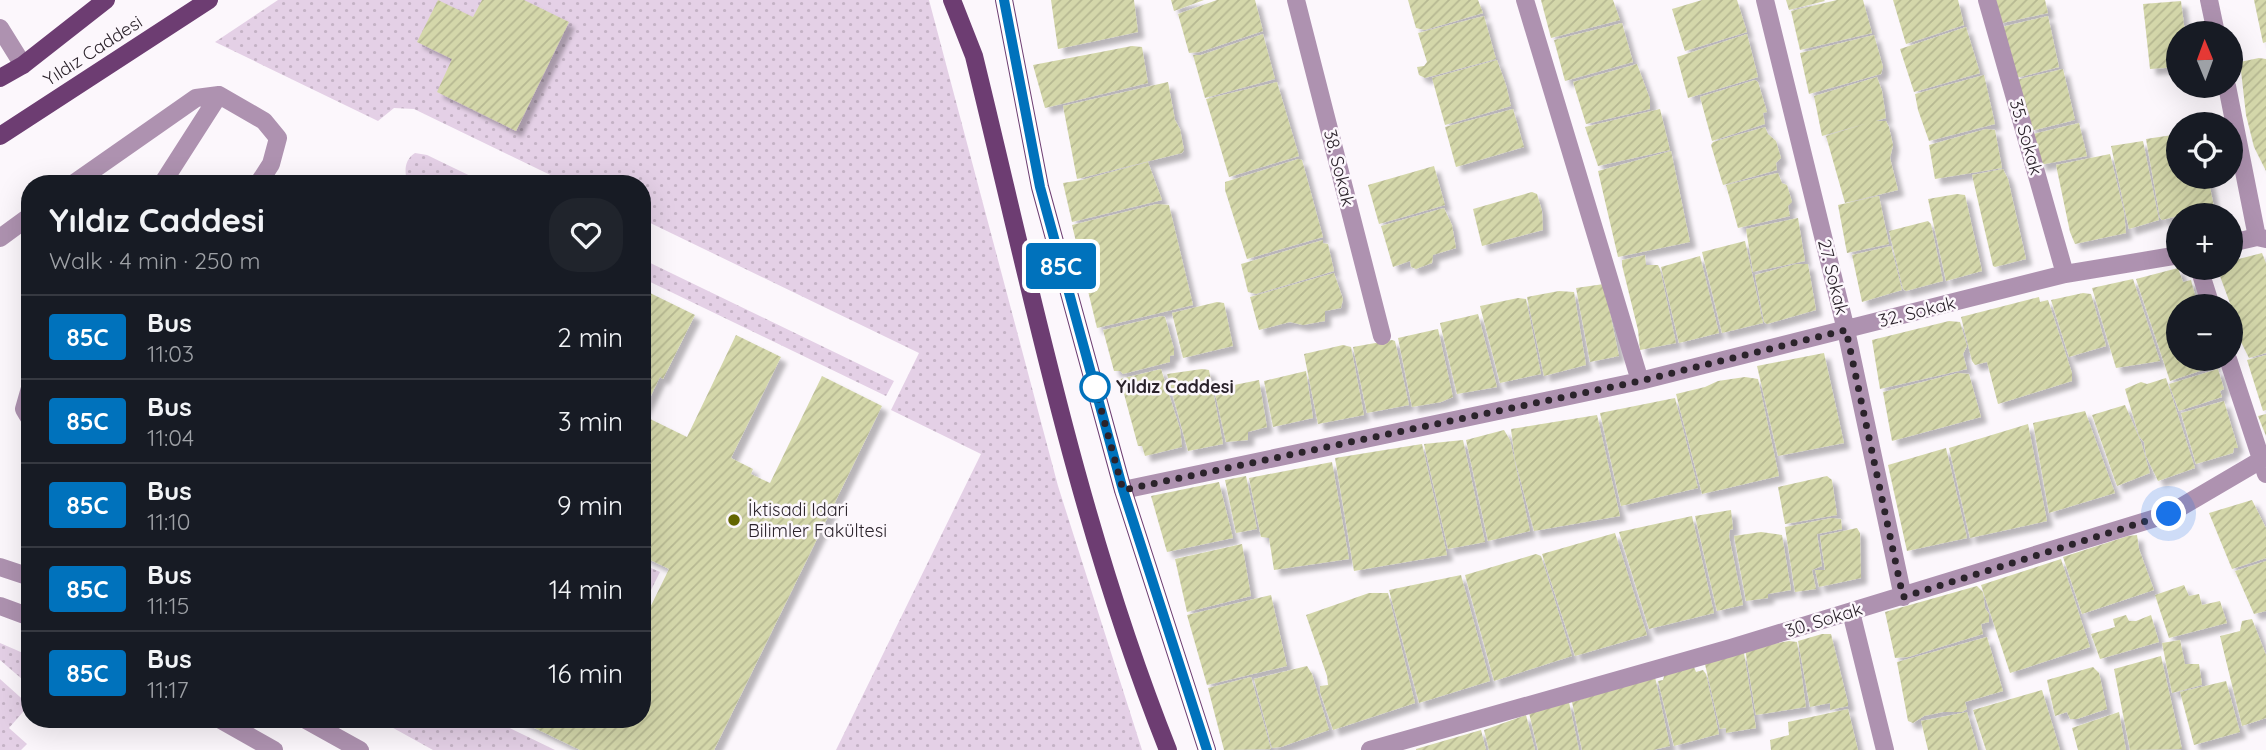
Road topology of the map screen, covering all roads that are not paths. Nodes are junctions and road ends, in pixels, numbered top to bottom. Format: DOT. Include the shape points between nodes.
graph roads {
  1 [pos="106,0"];
  2 [pos="209,0"];
  3 [pos="952,0"];
  4 [pos="1296,0"];
  5 [pos="1525,0"];
  6 [pos="1765,0"];
  7 [pos="1987,0"];
  8 [pos="2210,0"];
  9 [pos="1005,1"];
  10 [pos="2214,21"];
  11 [pos="0,28"];
  12 [pos="23,65"];
  13 [pos="0,78"];
  14 [pos="219,95"];
  15 [pos="2230,98"];
  16 [pos="0,136"];
  17 [pos="86,175"];
  18 [pos="168,175"];
  19 [pos="264,175"];
  20 [pos="21,223"];
  21 [pos="0,238"];
  22 [pos="2261,238"];
  23 [pos="2243,241"];
  24 [pos="2166,257"];
  25 [pos="2065,274"];
  26 [pos="1846,330"];
  27 [pos="1382,336"];
  28 [pos="2232,371"];
  29 [pos="1640,381"];
  30 [pos="2264,464"];
  31 [pos="1123,490"];
  32 [pos="0,567"];
  33 [pos="21,573"];
  34 [pos="1903,597"];
  35 [pos="0,606"];
  36 [pos="1851,611"];
  37 [pos="21,614"];
  38 [pos="235,728"];
  39 [pos="320,728"];
  40 [pos="274,750"];
  41 [pos="360,750"];
  42 [pos="1168,750"];
  43 [pos="1207,750"];
  44 [pos="1370,750"];
  45 [pos="1885,750"];
  1 -- 12 [label="main road"];
  2 -- 16 [label="main road, Yıldız Caddesi"];
  3 -- 42 [label="main road" via="974,57 1079,487"];
  4 -- 27 [label="street, 38. Sokak"];
  5 -- 29 [label="street"];
  6 -- 26 [label="street, 27. Sokak"];
  7 -- 25 [label="street, 35. Sokak"];
  8 -- 10 [label="street"];
  9 -- 31 [label="main road" via="1040,187"];
  11 -- 12 [label="street"];
  12 -- 13 [label="main road"];
  14 -- 17 [label="street" via="196,98"];
  14 -- 18 [label="street"];
  14 -- 19 [label="street" via="264,121 278,138"];
  15 -- 22 [label="street"];
  20 -- 21 [label="street"];
  22 -- 23 [label="street"];
  24 -- 25 [label="street, 32. Sokak"];
  25 -- 26 [label="street, 32. Sokak"];
  26 -- 29 [label="street, 32. Sokak"];
  26 -- 34 [label="street, 27. Sokak"];
  28 -- 30 [label="street"];
  29 -- 31 [label="street, 32. Sokak"];
  30 -- 34 [label="street, 30. Sokak" via="2169,514"];
  31 -- 43 [label="main road"];
  32 -- 33 [label="street"];
  34 -- 36 [label="street, 30. Sokak"];
  35 -- 37 [label="street"];
  36 -- 44 [label="street, 30. Sokak"];
  36 -- 45 [label="street"];
  38 -- 40 [label="street"];
  39 -- 41 [label="street"];
}
